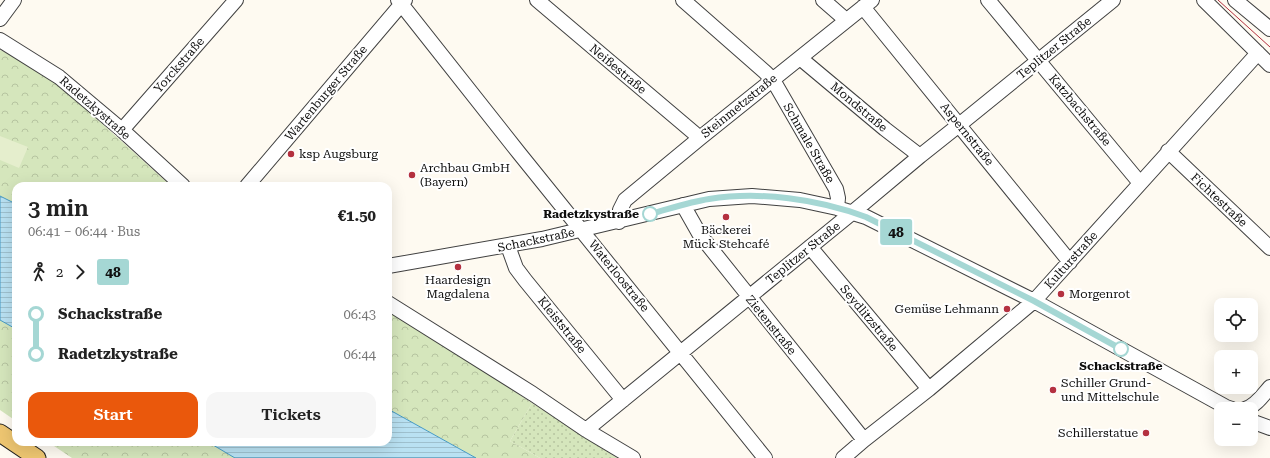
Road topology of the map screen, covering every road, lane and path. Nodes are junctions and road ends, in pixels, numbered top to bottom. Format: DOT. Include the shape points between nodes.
graph roads {
  1 [pos="14,0"];
  2 [pos="236,0"];
  3 [pos="537,0"];
  4 [pos="683,0"];
  5 [pos="823,0"];
  6 [pos="988,0"];
  7 [pos="1113,0"];
  8 [pos="1204,0"];
  9 [pos="1235,0"];
  10 [pos="401,2"];
  11 [pos="868,4"];
  12 [pos="0,19"];
  13 [pos="846,20"];
  14 [pos="1270,29"];
  15 [pos="0,40"];
  16 [pos="1258,53"];
  17 [pos="800,58"];
  18 [pos="1039,61"];
  19 [pos="1270,65"];
  20 [pos="773,80"];
  21 [pos="959,125"];
  22 [pos="122,130"];
  23 [pos="700,138"];
  24 [pos="1168,152"];
  25 [pos="920,156"];
  26 [pos="179,182"];
  27 [pos="250,182"];
  28 [pos="1140,183"];
  29 [pos="683,205"];
  30 [pos="837,208"];
  31 [pos="853,212"];
  32 [pos="619,222"];
  33 [pos="582,230"];
  34 [pos="508,246"];
  35 [pos="810,247"];
  36 [pos="1270,248"];
  37 [pos="1070,262"];
  38 [pos="392,265"];
  39 [pos="749,297"];
  40 [pos="1034,301"];
  41 [pos="392,306"];
  42 [pos="681,353"];
  43 [pos="1270,387"];
  44 [pos="929,389"];
  45 [pos="623,400"];
  46 [pos="1217,402"];
  47 [pos="1257,402"];
  48 [pos="1258,424"];
  49 [pos="1270,428"];
  50 [pos="586,430"];
  51 [pos="0,433"];
  52 [pos="864,440"];
  53 [pos="12,441"];
  54 [pos="19,446"];
  55 [pos="37,458"];
  56 [pos="633,458"];
  57 [pos="765,458"];
  58 [pos="843,458"];
  1 -- 12 [label="street"];
  2 -- 22 [label="street, Yorckstraße"];
  3 -- 23 [label="street, Neißestraße"];
  4 -- 20 [label="street, Schmale Straße"];
  5 -- 13 [label="street"];
  6 -- 18 [label="street, Katzbachstraße"];
  7 -- 18 [label="street, Teplitzer Straße"];
  8 -- 16 [label="street"];
  9 -- 14 [label="street"];
  10 -- 27 [label="street, Wartenburger Straße"];
  10 -- 33 [label="street, Waterloostraße"];
  11 -- 13 [label="street, Steinmetzstraße"];
  11 -- 21 [label="street, Aspernstraße"];
  13 -- 17 [label="street, Steinmetzstraße"];
  15 -- 22 [label="street, Radetzkystraße" via="54,73"];
  16 -- 19 [label="street"];
  16 -- 24 [label="street, Kulturstraße"];
  17 -- 20 [label="street, Steinmetzstraße"];
  17 -- 25 [label="street, Mondstraße"];
  18 -- 21 [label="street, Teplitzer Straße"];
  18 -- 28 [label="street, Katzbachstraße"];
  20 -- 23 [label="street, Steinmetzstraße"];
  20 -- 30 [label="street, Schmale Straße" via="836,189"];
  21 -- 25 [label="street, Teplitzer Straße"];
  21 -- 37 [label="street, Aspernstraße"];
  22 -- 26 [label="street, Radetzkystraße"];
  23 -- 32 [label="street, Steinmetzstraße" via="625,200 620,210"];
  24 -- 28 [label="street, Kulturstraße"];
  24 -- 36 [label="street, Fichtestraße"];
  25 -- 31 [label="street, Teplitzer Straße"];
  28 -- 37 [label="street, Kulturstraße"];
  29 -- 30 [label="street, Schackstraße" via="709,199 752,196 800,200"];
  29 -- 32 [label="street, Schackstraße"];
  29 -- 39 [label="street, Zietenstraße" via="700,235"];
  30 -- 31 [label="street, Schackstraße"];
  31 -- 35 [label="street, Teplitzer Straße"];
  31 -- 40 [label="street, Schackstraße"];
  32 -- 33 [label="street, Schackstraße"];
  33 -- 34 [label="street, Schackstraße"];
  33 -- 42 [label="street, Waterloostraße"];
  34 -- 38 [label="street, Schackstraße"];
  34 -- 45 [label="street, Kleiststraße" via="516,268"];
  35 -- 39 [label="street, Teplitzer Straße"];
  35 -- 44 [label="street, Seydlitzstraße"];
  37 -- 40 [label="street, Kulturstraße"];
  39 -- 42 [label="street, Teplitzer Straße"];
  39 -- 52 [label="street, Zietenstraße"];
  40 -- 44 [label="street, Kulturstraße"];
  40 -- 46 [label="street, Schackstraße"];
  41 -- 50 [label="street"];
  42 -- 45 [label="street, Teplitzer Straße"];
  42 -- 57 [label="street, Waterloostraße"];
  43 -- 47 [label="street"];
  44 -- 52 [label="street, Kulturstraße"];
  45 -- 50 [label="street, Teplitzer Straße"];
  48 -- 49 [label="street"];
  50 -- 56 [label="street"];
  51 -- 53 [label="main road"];
  52 -- 58 [label="street, Kulturstraße"];
  54 -- 55 [label="main road"];
}
